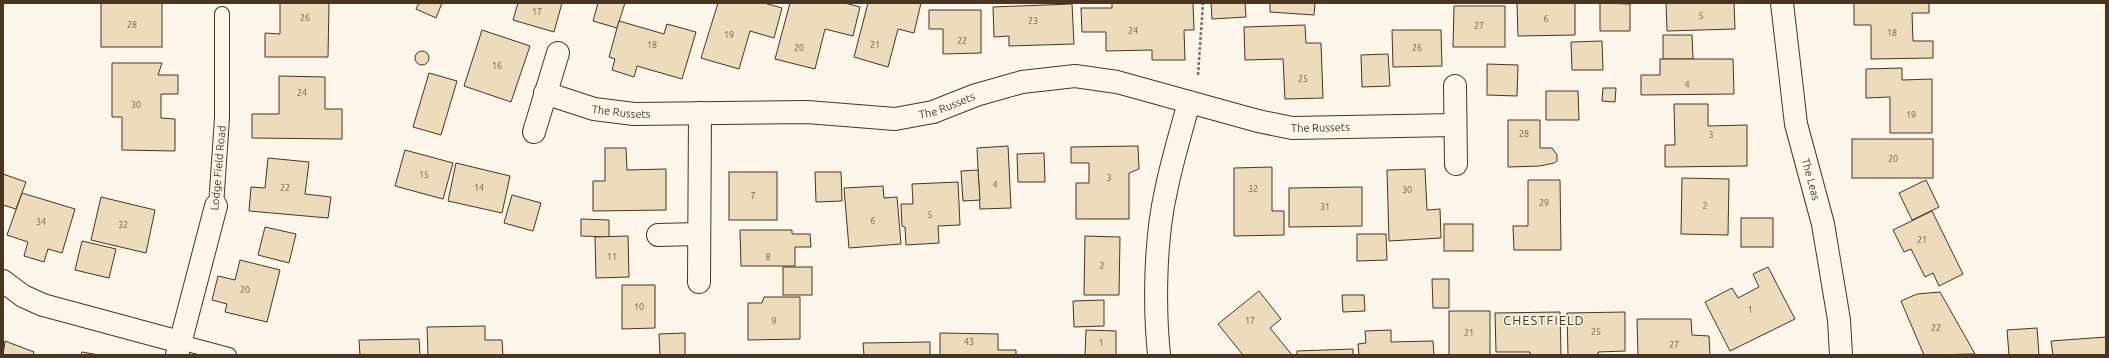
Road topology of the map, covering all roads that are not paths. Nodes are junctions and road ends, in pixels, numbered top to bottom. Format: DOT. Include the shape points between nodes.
graph roads {
  1 [pos="1782,3"];
  2 [pos="222,14"];
  3 [pos="558,53"];
  4 [pos="1455,86"];
  5 [pos="545,93"];
  6 [pos="1189,102"];
  7 [pos="700,113"];
  8 [pos="1455,124"];
  9 [pos="534,132"];
  10 [pos="1456,164"];
  11 [pos="216,206"];
  12 [pos="658,234"];
  13 [pos="699,234"];
  14 [pos="3,281"];
  15 [pos="699,282"];
  16 [pos="178,348"];
  17 [pos="229,355"];
  18 [pos="1159,355"];
  19 [pos="1841,355"];
  1 -- 19 [label="street, The Leas" via="1796,124 1823,224 1839,320"];
  2 -- 11 [label="lane, Lodge Field Road" via="222,118"];
  3 -- 5 [label="street"];
  4 -- 8 [label="street"];
  5 -- 7 [label="street, The Russets" via="594,109 634,114"];
  5 -- 9 [label="street"];
  6 -- 7 [label="street, The Russets" via="1117,82 1075,76 1022,82 976,95 933,112 895,119 807,112"];
  6 -- 8 [label="street, The Russets" via="1292,128"];
  6 -- 18 [label="street" via="1165,192 1159,237"];
  7 -- 13 [label="street"];
  8 -- 10 [label="street"];
  11 -- 16 [label="street, Lodge Field Road"];
  12 -- 13 [label="street"];
  13 -- 15 [label="street"];
  14 -- 16 [label="street" via="23,296 43,305"];
  16 -- 17 [label="lane"];
}
